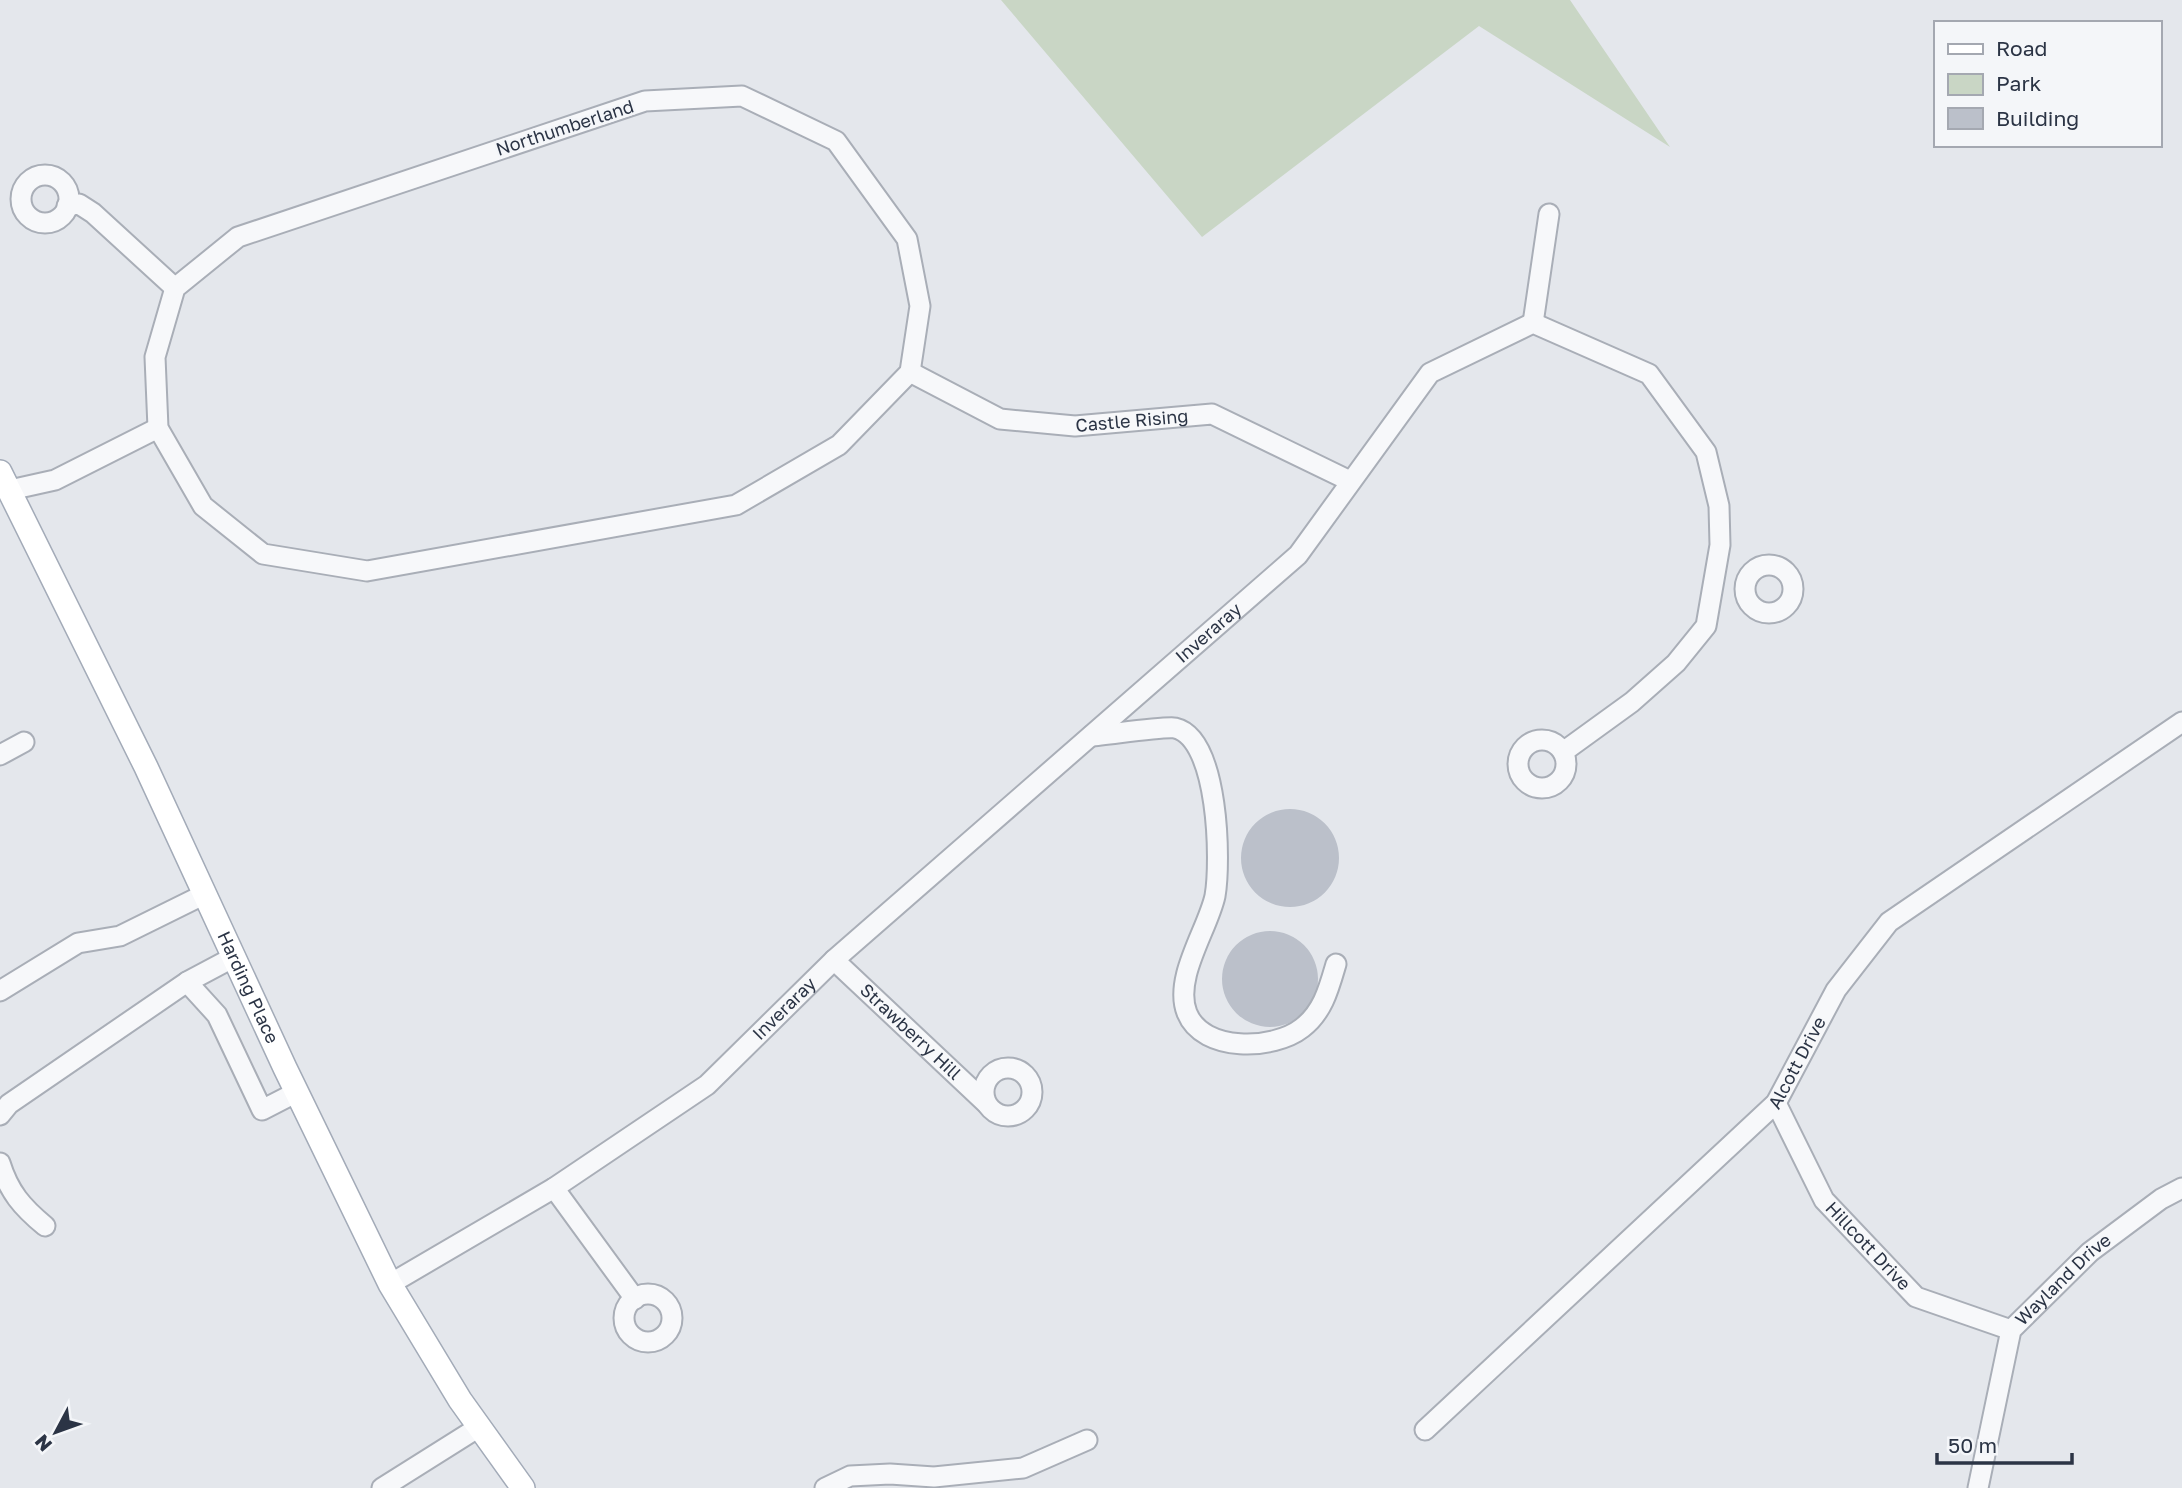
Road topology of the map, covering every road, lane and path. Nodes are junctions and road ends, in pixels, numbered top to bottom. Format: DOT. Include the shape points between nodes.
graph roads {
  1 [pos="67,206"];
  2 [pos="1549,214"];
  3 [pos="175,288"];
  4 [pos="1533,323"];
  5 [pos="910,372"];
  6 [pos="158,428"];
  7 [pos="1350,481"];
  8 [pos="5,488"];
  9 [pos="1714,578"];
  10 [pos="1746,584"];
  11 [pos="2182,722"];
  12 [pos="1090,736"];
  13 [pos="24,742"];
  14 [pos="1563,752"];
  15 [pos="0,755"];
  16 [pos="205,894"];
  17 [pos="234,957"];
  18 [pos="834,960"];
  19 [pos="1336,964"];
  20 [pos="187,982"];
  21 [pos="0,991"];
  22 [pos="297,1092"];
  23 [pos="986,1103"];
  24 [pos="1776,1104"];
  25 [pos="0,1115"];
  26 [pos="0,1163"];
  27 [pos="554,1188"];
  28 [pos="2182,1188"];
  29 [pos="45,1226"];
  30 [pos="390,1284"];
  31 [pos="635,1298"];
  32 [pos="2011,1330"];
  33 [pos="479,1427"];
  34 [pos="1425,1430"];
  35 [pos="1087,1440"];
  36 [pos="382,1488"];
  37 [pos="523,1488"];
  38 [pos="825,1488"];
  39 [pos="1978,1488"];
  1 -- 3 [label="street" via="79,204 93,213"];
  2 -- 4 [label="street"];
  3 -- 5 [label="street, Northumberland" via="238,237 645,101 742,96 836,141 907,239 920,306"];
  3 -- 6 [label="street" via="155,357"];
  4 -- 7 [label="street, Inveraray" via="1430,373"];
  4 -- 9 [label="street" via="1649,374 1706,452 1719,506 1720,545"];
  5 -- 6 [label="street" via="839,445 736,505 367,571 263,554 203,506"];
  5 -- 7 [label="street, Castle Rising" via="1000,419 1075,426 1212,414"];
  6 -- 8 [label="street" via="55,480"];
  7 -- 12 [label="street, Inveraray" via="1298,555"];
  8 -- 16 [label="main road, Harding Place"];
  9 -- 10 [label="street"];
  9 -- 14 [label="street" via="1706,626 1676,663"];
  11 -- 24 [label="street, Alcott Drive" via="1889,922 1836,990"];
  12 -- 18 [label="street, Inveraray"];
  12 -- 19 [label="street" via="1175,728 1190,737 1204,759 1215,804 1216,867 1215,897 1192,956 1185,996 1187,1014 1197,1026 1211,1037 1242,1044 1287,1037 1316,1013"];
  13 -- 15 [label="street"];
  16 -- 17 [label="main road, Harding Place"];
  16 -- 21 [label="street" via="120,936 78,943"];
  17 -- 20 [label="street"];
  17 -- 22 [label="main road, Harding Place"];
  18 -- 23 [label="street, Strawberry Hill"];
  18 -- 27 [label="street, Inveraray" via="707,1085"];
  20 -- 22 [label="street" via="217,1014 262,1110"];
  20 -- 25 [label="street" via="17,1098"];
  22 -- 30 [label="main road, Harding Place"];
  24 -- 32 [label="street, Hillcott Drive" via="1824,1200 1916,1297"];
  24 -- 34 [label="street, Alcott Drive"];
  26 -- 29 [label="street" via="15,1198"];
  27 -- 30 [label="street, Inveraray"];
  27 -- 31 [label="street"];
  28 -- 32 [label="street, Wayland Drive" via="2090,1252"];
  30 -- 33 [label="main road, Harding Place"];
  32 -- 39 [label="street, Wayland Drive"];
  33 -- 36 [label="street"];
  33 -- 37 [label="main road, Harding Place"];
  35 -- 38 [label="street" via="1023,1468 934,1477 850,1476"];
}
